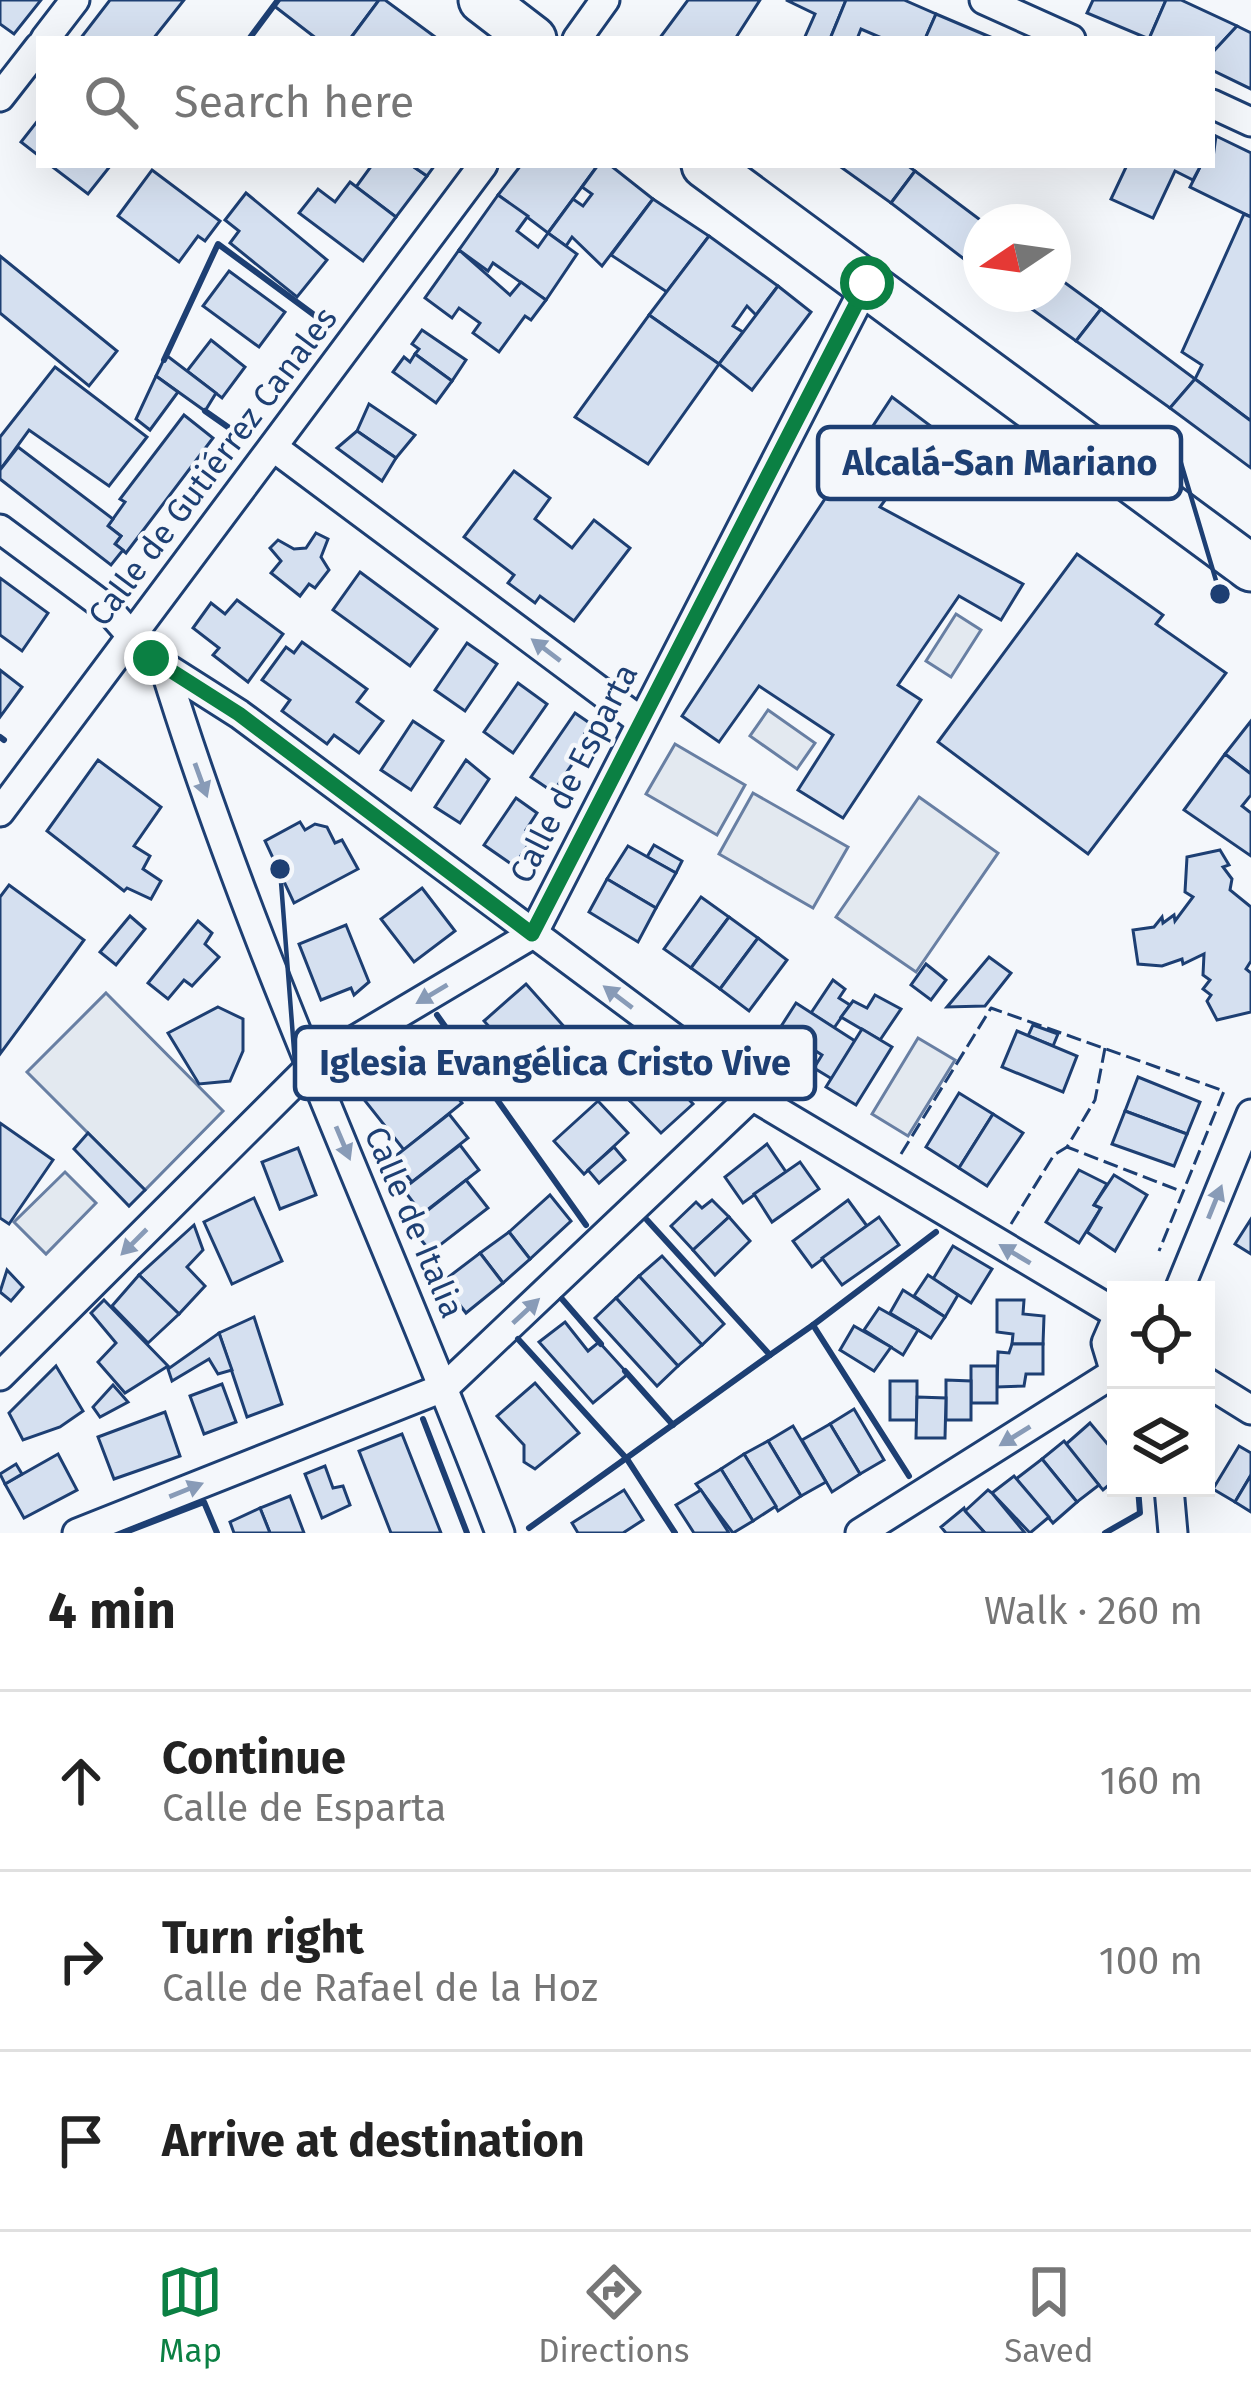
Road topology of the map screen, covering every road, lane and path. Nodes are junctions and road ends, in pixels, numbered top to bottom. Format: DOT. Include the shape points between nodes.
graph roads {
  1 [pos="75,0"];
  2 [pos="482,0"];
  3 [pos="605,0"];
  4 [pos="984,0"];
  5 [pos="47,36"];
  6 [pos="528,36"];
  7 [pos="579,36"];
  8 [pos="1064,36"];
  9 [pos="36,51"];
  10 [pos="0,97"];
  11 [pos="1215,105"];
  12 [pos="1251,122"];
  13 [pos="481,168"];
  14 [pos="709,168"];
  15 [pos="867,283"];
  16 [pos="274,447"];
  17 [pos="0,529"];
  18 [pos="1251,568"];
  19 [pos="130,633"];
  20 [pos="165,669"];
  21 [pos="639,720"];
  22 [pos="0,812"];
  23 [pos="532,934"];
  24 [pos="311,1066"];
  25 [pos="752,1096"];
  26 [pos="1251,1114"];
  27 [pos="1183,1281"];
  28 [pos="1107,1312"];
  29 [pos="0,1376"];
  30 [pos="1107,1380"];
  31 [pos="445,1387"];
  32 [pos="1215,1388"];
  33 [pos="1251,1410"];
  34 [pos="1170,1497"];
  35 [pos="77,1533"];
  36 [pos="500,1533"];
  37 [pos="860,1533"];
  38 [pos="1173,1533"];
  1 -- 5 [label="street"];
  2 -- 6 [label="main road"];
  3 -- 7 [label="street"];
  4 -- 8 [label="street"];
  9 -- 10 [label="street"];
  11 -- 12 [label="street"];
  13 -- 16 [label="street, Calle de Gutiérrez Canales"];
  14 -- 15 [label="main road"];
  15 -- 18 [label="main road"];
  15 -- 21 [label="street, Calle de Esparta"];
  16 -- 19 [label="street, Calle de Gutiérrez Canales"];
  21 -- 16 [label="street, one-way"];
  17 -- 19 [label="street"];
  19 -- 20 [label="street"];
  19 -- 22 [label="street, Calle de Gutiérrez Canales"];
  20 -- 23 [label="street" via="239,714"];
  20 -- 24 [label="street, Calle de Italia, one-way"];
  21 -- 23 [label="street, Calle de Esparta"];
  23 -- 24 [label="street, Calle de Esparta, one-way"];
  25 -- 23 [label="street, one-way"];
  24 -- 29 [label="street, Calle de Esparta, one-way"];
  24 -- 31 [label="street, Calle de Italia, one-way"];
  28 -- 25 [label="street, one-way"];
  31 -- 25 [label="street, one-way"];
  27 -- 26 [label="street, one-way"];
  30 -- 37 [label="street, one-way"];
  35 -- 31 [label="street, one-way"];
  31 -- 36 [label="street, Calle de Italia"];
  32 -- 33 [label="street"];
  34 -- 38 [label="street"];
}
